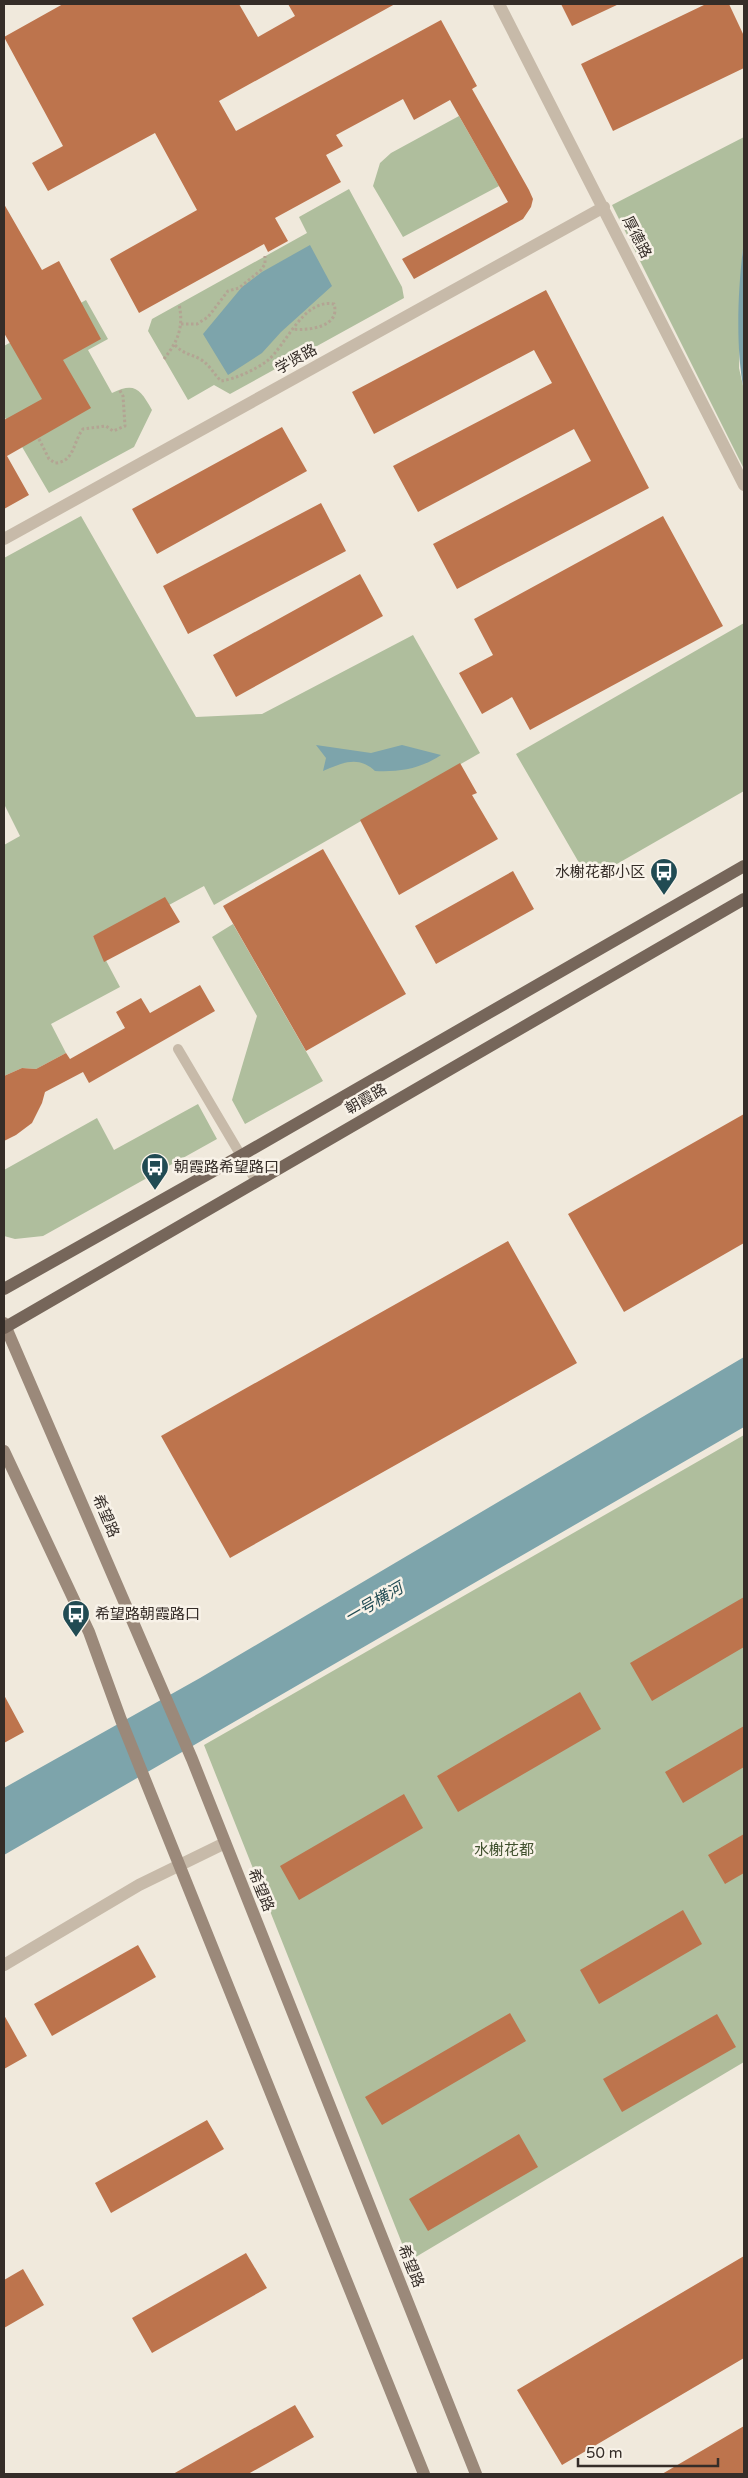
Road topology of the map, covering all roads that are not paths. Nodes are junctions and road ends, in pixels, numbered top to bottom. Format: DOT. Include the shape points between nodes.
graph roads {
  1 [pos="499,4"];
  2 [pos="604,207"];
  3 [pos="744,485"];
  4 [pos="4,539"];
  5 [pos="744,866"];
  6 [pos="744,899"];
  7 [pos="178,1049"];
  8 [pos="242,1155"];
  9 [pos="256,1182"];
  10 [pos="4,1289"];
  11 [pos="4,1326"];
  12 [pos="4,1452"];
  13 [pos="226,1843"];
  14 [pos="179,1864"];
  15 [pos="4,1965"];
  16 [pos="424,2474"];
  17 [pos="476,2474"];
  1 -- 2 [label="street, 厚德路"];
  2 -- 3 [label="street, 厚德路"];
  2 -- 4 [label="street, 学贤路"];
  5 -- 8 [label="main road, 朝霞路"];
  6 -- 9 [label="main road, 朝霞路"];
  7 -- 8 [label="lane"];
  8 -- 9 [label="lane"];
  8 -- 10 [label="main road, 朝霞路"];
  9 -- 11 [label="main road, 朝霞路"];
  11 -- 13 [label="main road, 希望路" via="164,1692"];
  12 -- 14 [label="main road" via="89,1632"];
  13 -- 14 [label="street"];
  13 -- 17 [label="main road, 希望路"];
  14 -- 15 [label="street"];
  14 -- 16 [label="main road"];
}
